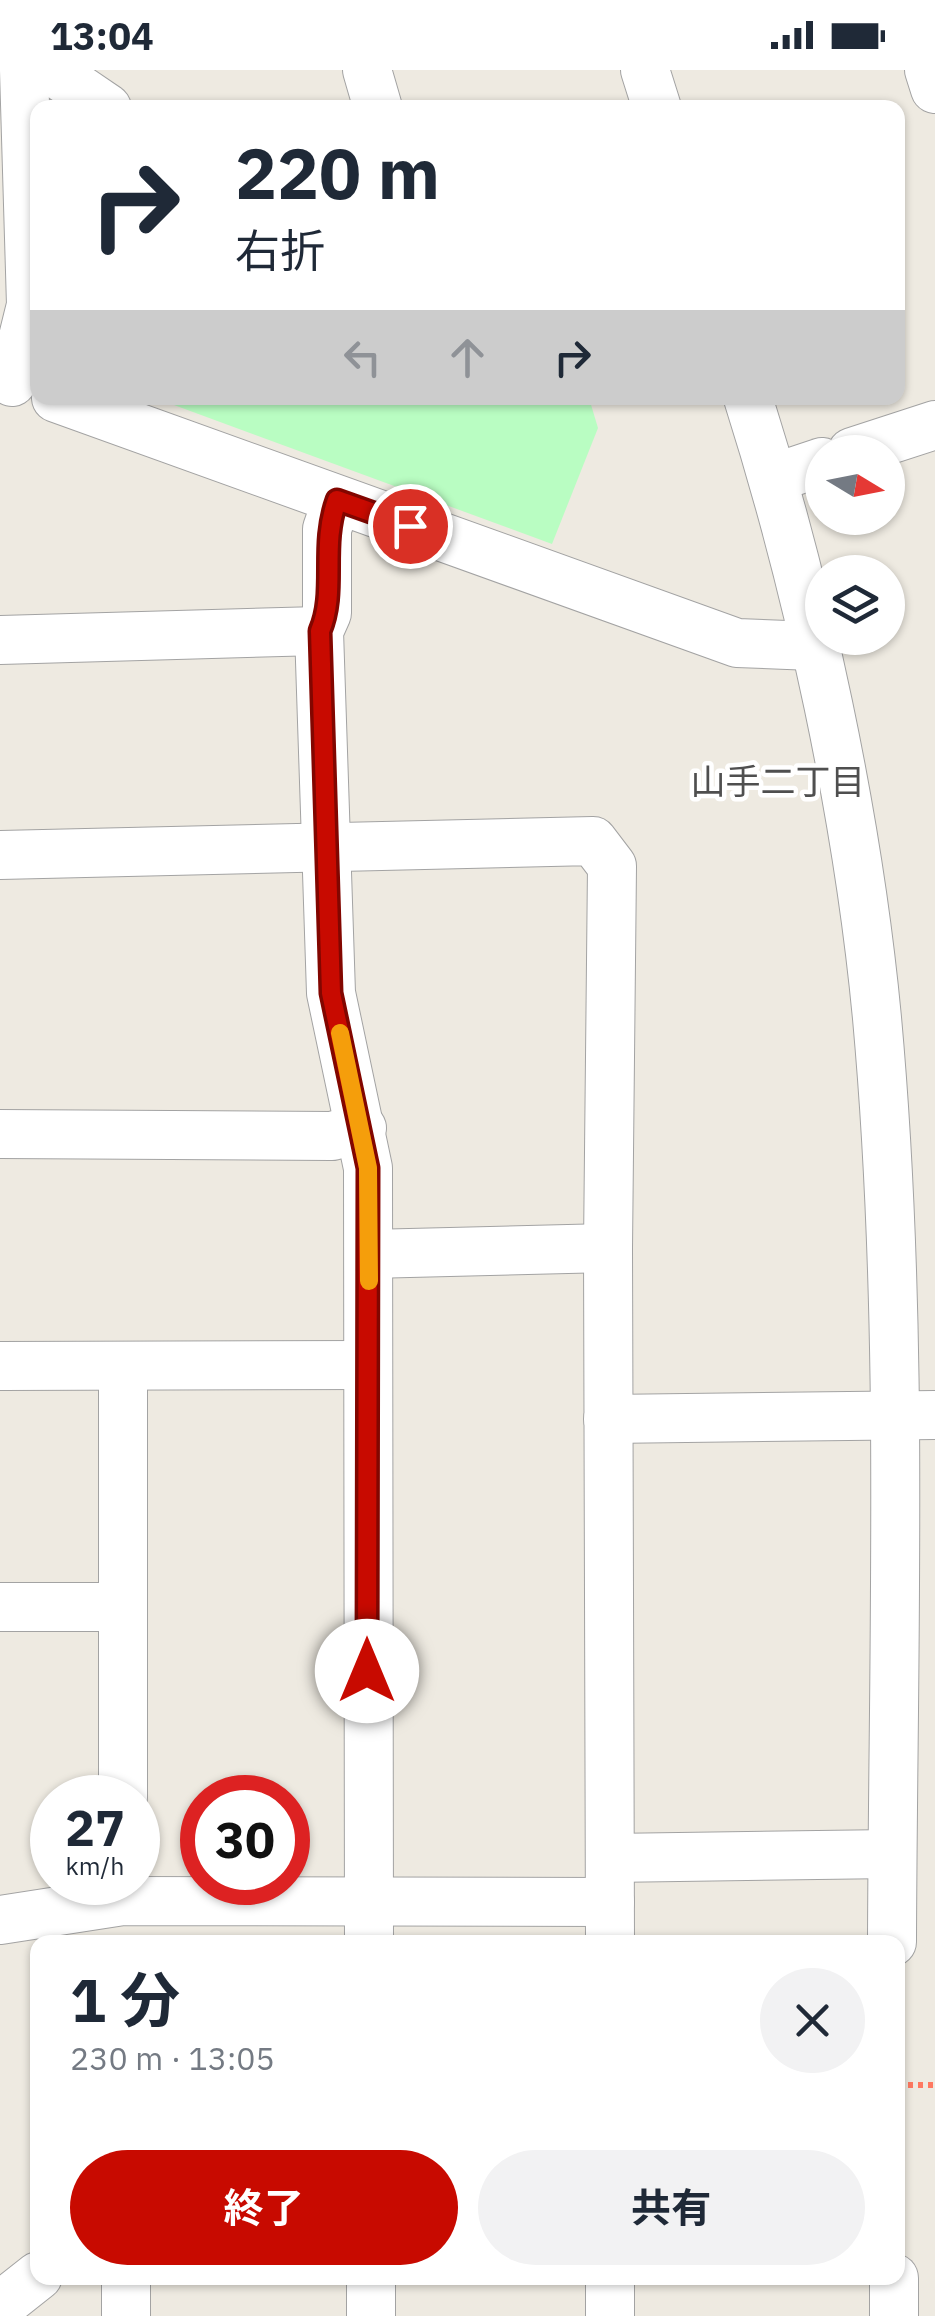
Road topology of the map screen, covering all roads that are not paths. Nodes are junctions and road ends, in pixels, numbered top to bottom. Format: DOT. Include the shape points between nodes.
graph roads {
  1 [pos="24,70"];
  2 [pos="51,70"];
  3 [pos="367,70"];
  4 [pos="646,70"];
  5 [pos="929,70"];
  6 [pos="935,90"];
  7 [pos="94,100"];
  8 [pos="376,100"];
  9 [pos="655,100"];
  10 [pos="30,246"];
  11 [pos="30,312"];
  12 [pos="15,364"];
  13 [pos="75,405"];
  14 [pos="750,405"];
  15 [pos="935,425"];
  16 [pos="904,435"];
  17 [pos="805,468"];
  18 [pos="774,478"];
  19 [pos="337,500"];
  20 [pos="805,612"];
  21 [pos="320,631"];
  22 [pos="0,640"];
  23 [pos="805,646"];
  24 [pos="815,655"];
  25 [pos="329,846"];
  26 [pos="0,854"];
  27 [pos="362,1128"];
  28 [pos="0,1134"];
  29 [pos="608,1248"];
  30 [pos="369,1254"];
  31 [pos="368,1364"];
  32 [pos="0,1366"];
  33 [pos="123,1368"];
  34 [pos="914,1415"];
  35 [pos="608,1419"];
  36 [pos="0,1607"];
  37 [pos="122,1607"];
  38 [pos="123,1775"];
  39 [pos="892,1854"];
  40 [pos="160,1897"];
  41 [pos="610,1901"];
  42 [pos="66,1905"];
  43 [pos="0,1920"];
  44 [pos="368,1923"];
  45 [pos="892,1935"];
  46 [pos="30,2282"];
  47 [pos="126,2285"];
  48 [pos="371,2285"];
  49 [pos="610,2285"];
  50 [pos="894,2285"];
  51 [pos="0,2306"];
  52 [pos="126,2316"];
  53 [pos="371,2316"];
  54 [pos="610,2316"];
  55 [pos="894,2316"];
  1 -- 10 [label="street"];
  2 -- 7 [label="street"];
  3 -- 8 [label="street"];
  4 -- 9 [label="street"];
  5 -- 6 [label="street"];
  11 -- 12 [label="street"];
  13 -- 19 [label="street"];
  14 -- 18 [label="street"];
  15 -- 16 [label="street"];
  17 -- 18 [label="street"];
  18 -- 20 [label="street"];
  19 -- 21 [label="street" via="327,529 328,613"];
  19 -- 23 [label="street" via="737,643"];
  21 -- 22 [label="street"];
  21 -- 25 [label="street"];
  24 -- 34 [label="street" via="853,846 876,1016 890,1232"];
  25 -- 26 [label="street"];
  25 -- 27 [label="street" via="331,993"];
  25 -- 29 [label="street" via="593,841 612,866"];
  27 -- 28 [label="street" via="332,1136"];
  27 -- 30 [label="street"];
  29 -- 30 [label="street"];
  29 -- 35 [label="street"];
  30 -- 31 [label="street"];
  31 -- 33 [label="street"];
  31 -- 44 [label="street"];
  32 -- 33 [label="street"];
  33 -- 37 [label="street"];
  34 -- 35 [label="street"];
  34 -- 39 [label="street"];
  35 -- 41 [label="street"];
  36 -- 37 [label="street"];
  37 -- 38 [label="street"];
  39 -- 41 [label="street"];
  39 -- 45 [label="street"];
  40 -- 44 [label="street"];
  41 -- 44 [label="street"];
  42 -- 43 [label="street"];
  46 -- 51 [label="street"];
  47 -- 52 [label="street"];
  48 -- 53 [label="street"];
  49 -- 54 [label="street"];
  50 -- 55 [label="street"];
}
